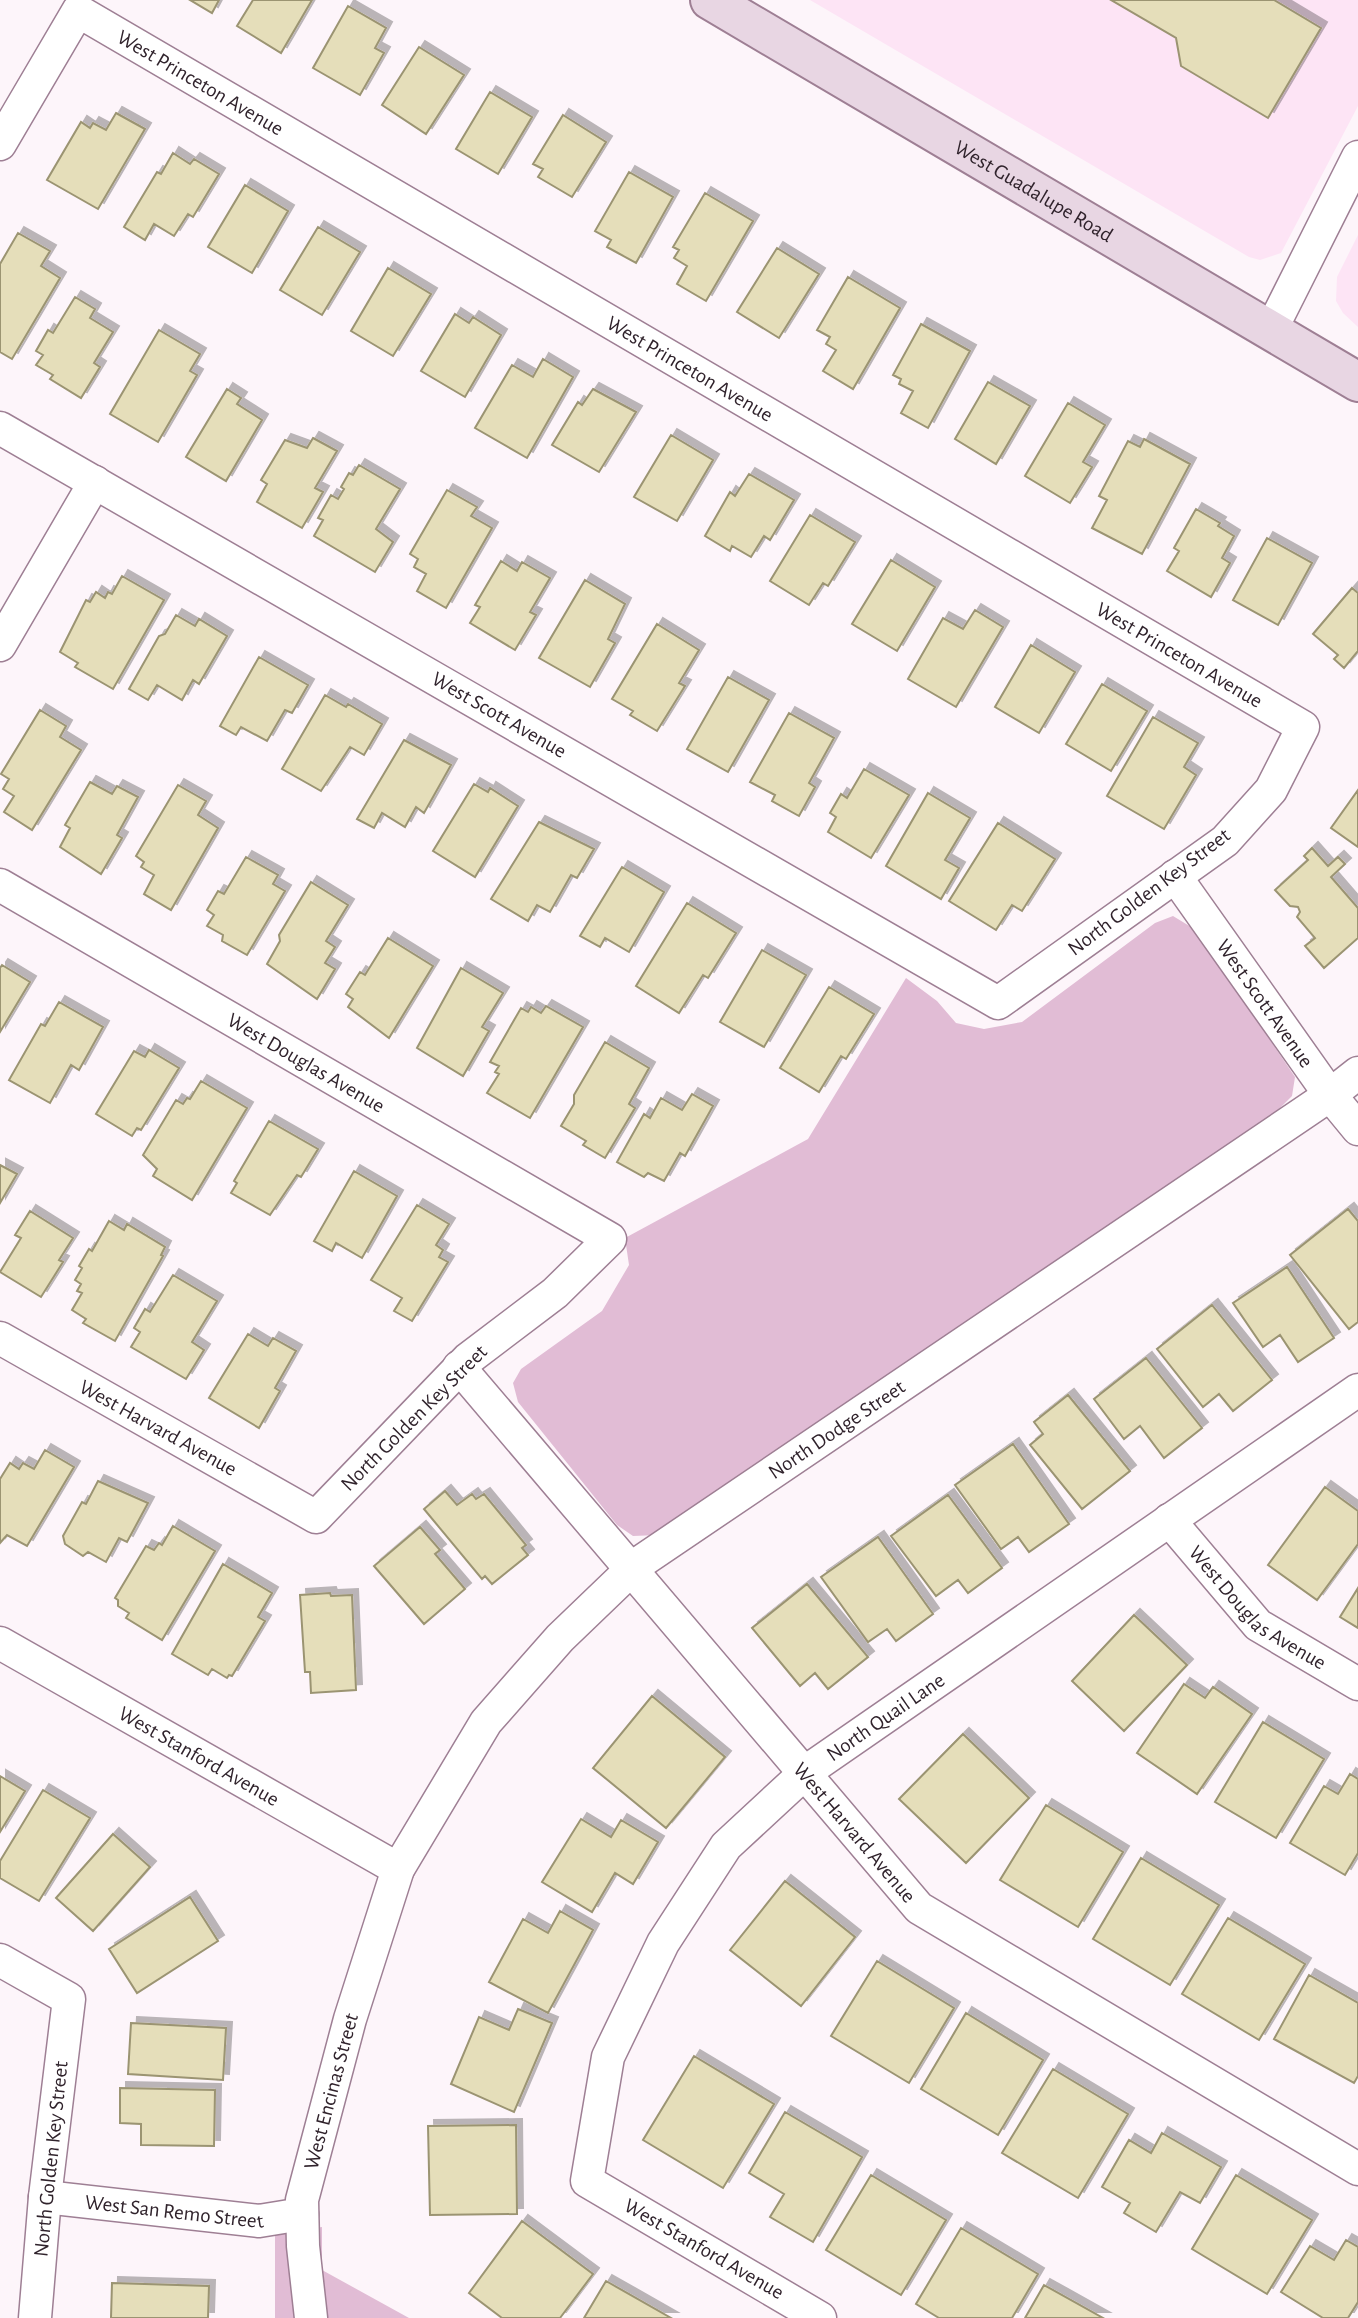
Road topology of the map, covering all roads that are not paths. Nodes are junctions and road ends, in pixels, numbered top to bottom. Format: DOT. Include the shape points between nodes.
graph roads {
  1 [pos="710,0"];
  2 [pos="0,144"];
  3 [pos="1358,157"];
  4 [pos="1271,330"];
  5 [pos="1358,382"];
  6 [pos="0,428"];
  7 [pos="95,482"];
  8 [pos="0,645"];
  9 [pos="1303,727"];
  10 [pos="1175,876"];
  11 [pos="0,885"];
  12 [pos="998,1003"];
  13 [pos="1358,1073"];
  14 [pos="1330,1095"];
  15 [pos="1358,1129"];
  16 [pos="610,1239"];
  17 [pos="0,1338"];
  18 [pos="459,1367"];
  19 [pos="1358,1391"];
  20 [pos="316,1517"];
  21 [pos="1168,1520"];
  22 [pos="631,1571"];
  23 [pos="0,1643"];
  24 [pos="1358,1684"];
  25 [pos="803,1775"];
  26 [pos="398,1869"];
  27 [pos="0,1959"];
  28 [pos="1358,2169"];
  29 [pos="587,2181"];
  30 [pos="45,2197"];
  31 [pos="302,2214"];
  32 [pos="35,2318"];
  33 [pos="312,2318"];
  34 [pos="820,2318"];
  1 -- 4 [label="main road, West Guadalupe Road"];
  2 -- 9 [label="street, West Princeton Avenue" via="78,10"];
  3 -- 4 [label="street"];
  4 -- 5 [label="main road, West Guadalupe Road"];
  6 -- 7 [label="street, West Scott Avenue"];
  7 -- 8 [label="street"];
  7 -- 12 [label="street, West Scott Avenue"];
  9 -- 10 [label="street, North Golden Key Street" via="1271,790 1224,841"];
  10 -- 12 [label="street, North Golden Key Street"];
  10 -- 14 [label="street, West Scott Avenue"];
  11 -- 16 [label="street, West Douglas Avenue"];
  13 -- 14 [label="street, North Dodge Street"];
  14 -- 15 [label="street, West Scott Avenue"];
  14 -- 22 [label="street, North Dodge Street"];
  16 -- 18 [label="street, North Golden Key Street" via="555,1293"];
  17 -- 20 [label="street, West Harvard Avenue"];
  18 -- 20 [label="street, North Golden Key Street"];
  18 -- 22 [label="street, West Harvard Avenue"];
  19 -- 21 [label="street, North Quail Lane"];
  21 -- 24 [label="street, West Douglas Avenue" via="1258,1625"];
  21 -- 25 [label="street, North Quail Lane"];
  22 -- 25 [label="street, West Harvard Avenue"];
  22 -- 26 [label="street, North Dodge Street" via="560,1638 486,1722"];
  23 -- 26 [label="street, West Stanford Avenue"];
  25 -- 28 [label="street, West Harvard Avenue" via="919,1908"];
  25 -- 29 [label="street, North Quail Lane" via="726,1846 663,1943 608,2057"];
  26 -- 31 [label="street, West Encinas Street" via="351,2019"];
  27 -- 30 [label="street, North Golden Key Street" via="69,1999"];
  29 -- 34 [label="street, West Stanford Avenue"];
  30 -- 31 [label="street, West San Remo Street" via="258,2221"];
  30 -- 32 [label="street, North Golden Key Street"];
  31 -- 33 [label="street, West Encinas Street"];
}
